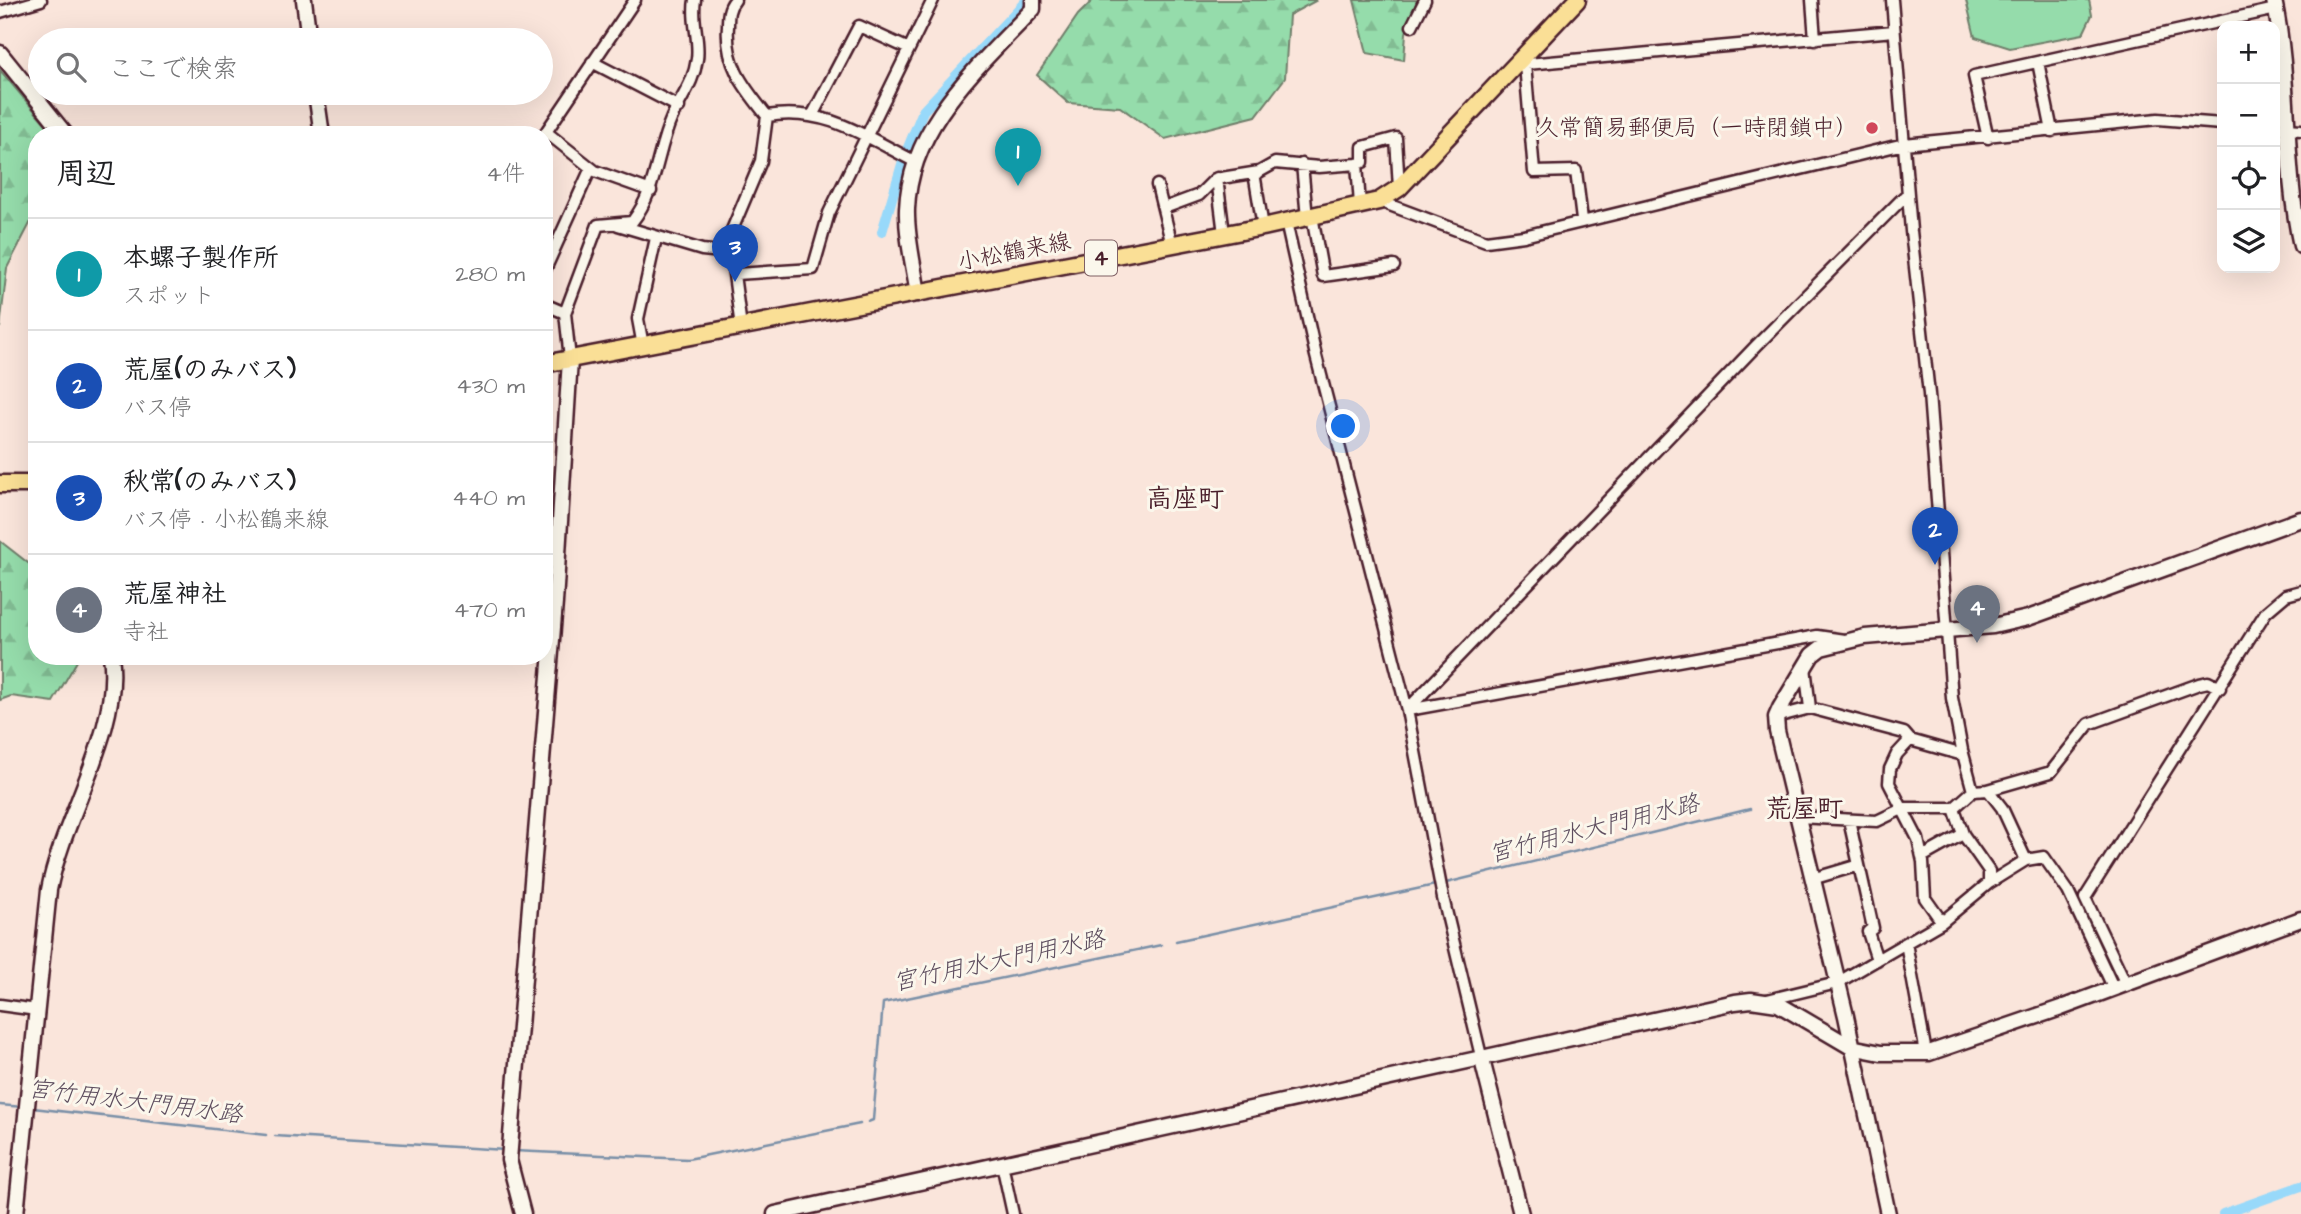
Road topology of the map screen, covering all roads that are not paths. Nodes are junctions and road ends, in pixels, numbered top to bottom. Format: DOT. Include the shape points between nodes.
graph roads {
  1 [pos="41,0"];
  2 [pos="304,0"];
  3 [pos="635,0"];
  4 [pos="695,0"];
  5 [pos="734,0"];
  6 [pos="933,0"];
  7 [pos="1033,0"];
  8 [pos="1425,0"];
  9 [pos="1577,0"];
  10 [pos="1812,0"];
  11 [pos="1892,0"];
  12 [pos="2275,4"];
  13 [pos="0,12"];
  14 [pos="1412,26"];
  15 [pos="308,28"];
  16 [pos="1894,31"];
  17 [pos="1815,39"];
  18 [pos="909,48"];
  19 [pos="0,53"];
  20 [pos="592,62"];
  21 [pos="2038,62"];
  22 [pos="1520,64"];
  23 [pos="28,88"];
  24 [pos="42,105"];
  25 [pos="318,105"];
  26 [pos="679,107"];
  27 [pos="813,114"];
  28 [pos="767,116"];
  29 [pos="2217,124"];
  30 [pos="59,126"];
  31 [pos="321,126"];
  32 [pos="550,126"];
  33 [pos="2287,129"];
  34 [pos="2052,131"];
  35 [pos="866,137"];
  36 [pos="1988,138"];
  37 [pos="553,140"];
  38 [pos="1904,144"];
  39 [pos="916,162"];
  40 [pos="1302,164"];
  41 [pos="1357,164"];
  42 [pos="591,168"];
  43 [pos="1254,173"];
  44 [pos="1217,178"];
  45 [pos="1157,185"];
  46 [pos="1399,188"];
  47 [pos="651,191"];
  48 [pos="1909,193"];
  49 [pos="1380,201"];
  50 [pos="1360,205"];
  51 [pos="1164,208"];
  52 [pos="1309,217"];
  53 [pos="1582,220"];
  54 [pos="1286,222"];
  55 [pos="614,224"];
  56 [pos="1263,227"];
  57 [pos="1224,234"];
  58 [pos="656,238"];
  59 [pos="1172,245"];
  60 [pos="2301,246"];
  61 [pos="553,252"];
  62 [pos="732,253"];
  63 [pos="1394,266"];
  64 [pos="736,274"];
  65 [pos="919,294"];
  66 [pos="553,308"];
  67 [pos="565,313"];
  68 [pos="741,327"];
  69 [pos="643,346"];
  70 [pos="570,359"];
  71 [pos="553,362"];
  72 [pos="0,484"];
  73 [pos="28,484"];
  74 [pos="2301,519"];
  75 [pos="2301,591"];
  76 [pos="553,611"];
  77 [pos="1948,630"];
  78 [pos="1845,640"];
  79 [pos="112,665"];
  80 [pos="549,665"];
  81 [pos="1805,667"];
  82 [pos="2220,688"];
  83 [pos="1810,708"];
  84 [pos="1407,710"];
  85 [pos="1776,717"];
  86 [pos="1910,740"];
  87 [pos="1963,755"];
  88 [pos="1988,790"];
  89 [pos="1973,791"];
  90 [pos="1904,808"];
  91 [pos="1954,808"];
  92 [pos="1797,817"];
  93 [pos="1849,820"];
  94 [pos="1963,834"];
  95 [pos="1922,857"];
  96 [pos="2026,860"];
  97 [pos="1859,865"];
  98 [pos="1812,879"];
  99 [pos="1989,883"];
  100 [pos="2301,919"];
  101 [pos="1942,922"];
  102 [pos="1906,943"];
  103 [pos="1877,960"];
  104 [pos="1837,983"];
  105 [pos="2120,986"];
  106 [pos="1760,1001"];
  107 [pos="0,1005"];
  108 [pos="37,1010"];
  109 [pos="1851,1047"];
  110 [pos="1926,1053"];
  111 [pos="1481,1056"];
  112 [pos="1002,1164"];
  113 [pos="16,1214"];
  114 [pos="523,1214"];
  115 [pos="775,1214"];
  116 [pos="1013,1214"];
  117 [pos="1521,1214"];
  118 [pos="1888,1214"];
  1 -- 13 [label="street"];
  2 -- 15 [label="street"];
  3 -- 20 [label="street"];
  4 -- 26 [label="street" via="692,13 698,54 694,77"];
  5 -- 28 [label="street" via="729,7 727,48 737,79"];
  6 -- 18 [label="street"];
  7 -- 39 [label="street" via="1033,9 947,103 923,141"];
  8 -- 14 [label="street"];
  9 -- 22 [label="main road, 小松鶴来線 / 4"];
  10 -- 17 [label="street"];
  11 -- 16 [label="street"];
  12 -- 21 [label="street"];
  12 -- 33 [label="street"];
  16 -- 17 [label="street"];
  16 -- 38 [label="street"];
  17 -- 22 [label="street"];
  18 -- 27 [label="street" via="859,26"];
  18 -- 35 [label="street"];
  19 -- 23 [label="street"];
  20 -- 26 [label="street"];
  20 -- 32 [label="street"];
  21 -- 34 [label="street"];
  21 -- 36 [label="street" via="1975,76"];
  22 -- 46 [label="main road, 小松鶴来線 / 4"];
  22 -- 53 [label="street" via="1534,172 1576,171"];
  24 -- 30 [label="street"];
  25 -- 31 [label="street"];
  26 -- 47 [label="street"];
  27 -- 28 [label="street"];
  27 -- 35 [label="street"];
  28 -- 62 [label="street" via="761,161 729,237"];
  29 -- 34 [label="street" via="2158,119"];
  33 -- 60 [label="street"];
  34 -- 36 [label="street"];
  35 -- 39 [label="street"];
  35 -- 64 [label="street" via="829,213 813,269"];
  36 -- 38 [label="street"];
  37 -- 42 [label="street"];
  38 -- 48 [label="street"];
  38 -- 53 [label="street"];
  39 -- 65 [label="street" via="907,209"];
  40 -- 41 [label="street"];
  40 -- 43 [label="street" via="1275,163"];
  40 -- 52 [label="street"];
  41 -- 46 [label="street" via="1363,162 1363,147 1396,138"];
  41 -- 50 [label="street"];
  42 -- 47 [label="street"];
  42 -- 61 [label="street"];
  43 -- 44 [label="street"];
  43 -- 56 [label="street"];
  44 -- 51 [label="street" via="1199,195"];
  44 -- 57 [label="street"];
  45 -- 51 [label="street"];
  46 -- 49 [label="main road, 小松鶴来線 / 4"];
  47 -- 55 [label="street" via="632,222"];
  48 -- 77 [label="street"];
  48 -- 84 [label="street"];
  49 -- 50 [label="main road, 小松鶴来線 / 4"];
  49 -- 53 [label="street" via="1486,241"];
  50 -- 52 [label="main road, 小松鶴来線 / 4"];
  51 -- 59 [label="street"];
  52 -- 54 [label="main road, 小松鶴来線 / 4"];
  52 -- 63 [label="street" via="1323,276"];
  54 -- 56 [label="main road, 小松鶴来線 / 4"];
  54 -- 84 [label="street"];
  55 -- 58 [label="street"];
  55 -- 67 [label="street" via="598,225"];
  56 -- 57 [label="main road, 小松鶴来線 / 4"];
  57 -- 59 [label="main road, 小松鶴来線 / 4"];
  58 -- 62 [label="street"];
  58 -- 69 [label="street" via="638,319"];
  59 -- 65 [label="main road, 小松鶴来線 / 4"];
  62 -- 64 [label="street"];
  64 -- 68 [label="street"];
  65 -- 68 [label="main road, 小松鶴来線 / 4"];
  66 -- 67 [label="street"];
  67 -- 70 [label="street"];
  68 -- 69 [label="main road, 小松鶴来線 / 4"];
  69 -- 70 [label="main road, 小松鶴来線 / 4"];
  70 -- 71 [label="main road, 小松鶴来線 / 4"];
  70 -- 76 [label="street"];
  72 -- 73 [label="main road"];
  74 -- 77 [label="street" via="2028,618"];
  75 -- 82 [label="street" via="2286,595 2266,612"];
  77 -- 78 [label="street"];
  77 -- 87 [label="street" via="1952,698"];
  78 -- 81 [label="street" via="1821,648"];
  78 -- 84 [label="street" via="1817,636"];
  79 -- 108 [label="street" via="113,685 103,733 55,858"];
  80 -- 114 [label="street" via="509,1160"];
  81 -- 83 [label="street"];
  81 -- 85 [label="street"];
  82 -- 88 [label="street" via="2207,682 2089,724 2051,772"];
  82 -- 105 [label="street" via="2085,898"];
  83 -- 85 [label="street"];
  83 -- 86 [label="street" via="1903,733"];
  84 -- 111 [label="street" via="1443,898"];
  85 -- 92 [label="street"];
  86 -- 87 [label="street"];
  86 -- 90 [label="street" via="1890,769 1889,783"];
  87 -- 89 [label="street"];
  88 -- 89 [label="street"];
  88 -- 96 [label="street" via="2002,808"];
  89 -- 91 [label="street"];
  90 -- 91 [label="street"];
  90 -- 93 [label="street" via="1877,821"];
  90 -- 95 [label="street"];
  91 -- 94 [label="street"];
  92 -- 93 [label="street"];
  92 -- 98 [label="street"];
  93 -- 97 [label="street"];
  94 -- 95 [label="street"];
  94 -- 99 [label="street" via="1989,871"];
  95 -- 101 [label="street" via="1925,898"];
  96 -- 99 [label="street"];
  96 -- 105 [label="street" via="2044,857"];
  97 -- 98 [label="street"];
  97 -- 103 [label="street" via="1873,928 1868,932"];
  98 -- 104 [label="street"];
  99 -- 101 [label="street"];
  100 -- 105 [label="street"];
  101 -- 102 [label="street"];
  102 -- 103 [label="street"];
  102 -- 110 [label="street"];
  103 -- 104 [label="street"];
  104 -- 106 [label="street"];
  104 -- 109 [label="street"];
  105 -- 110 [label="street"];
  106 -- 109 [label="street" via="1799,1014"];
  106 -- 111 [label="street" via="1735,1002"];
  107 -- 108 [label="street"];
  108 -- 113 [label="street"];
  109 -- 110 [label="street" via="1881,1053"];
  109 -- 118 [label="street"];
  111 -- 112 [label="street"];
  111 -- 117 [label="street"];
  112 -- 115 [label="street"];
  112 -- 116 [label="street"];
}
